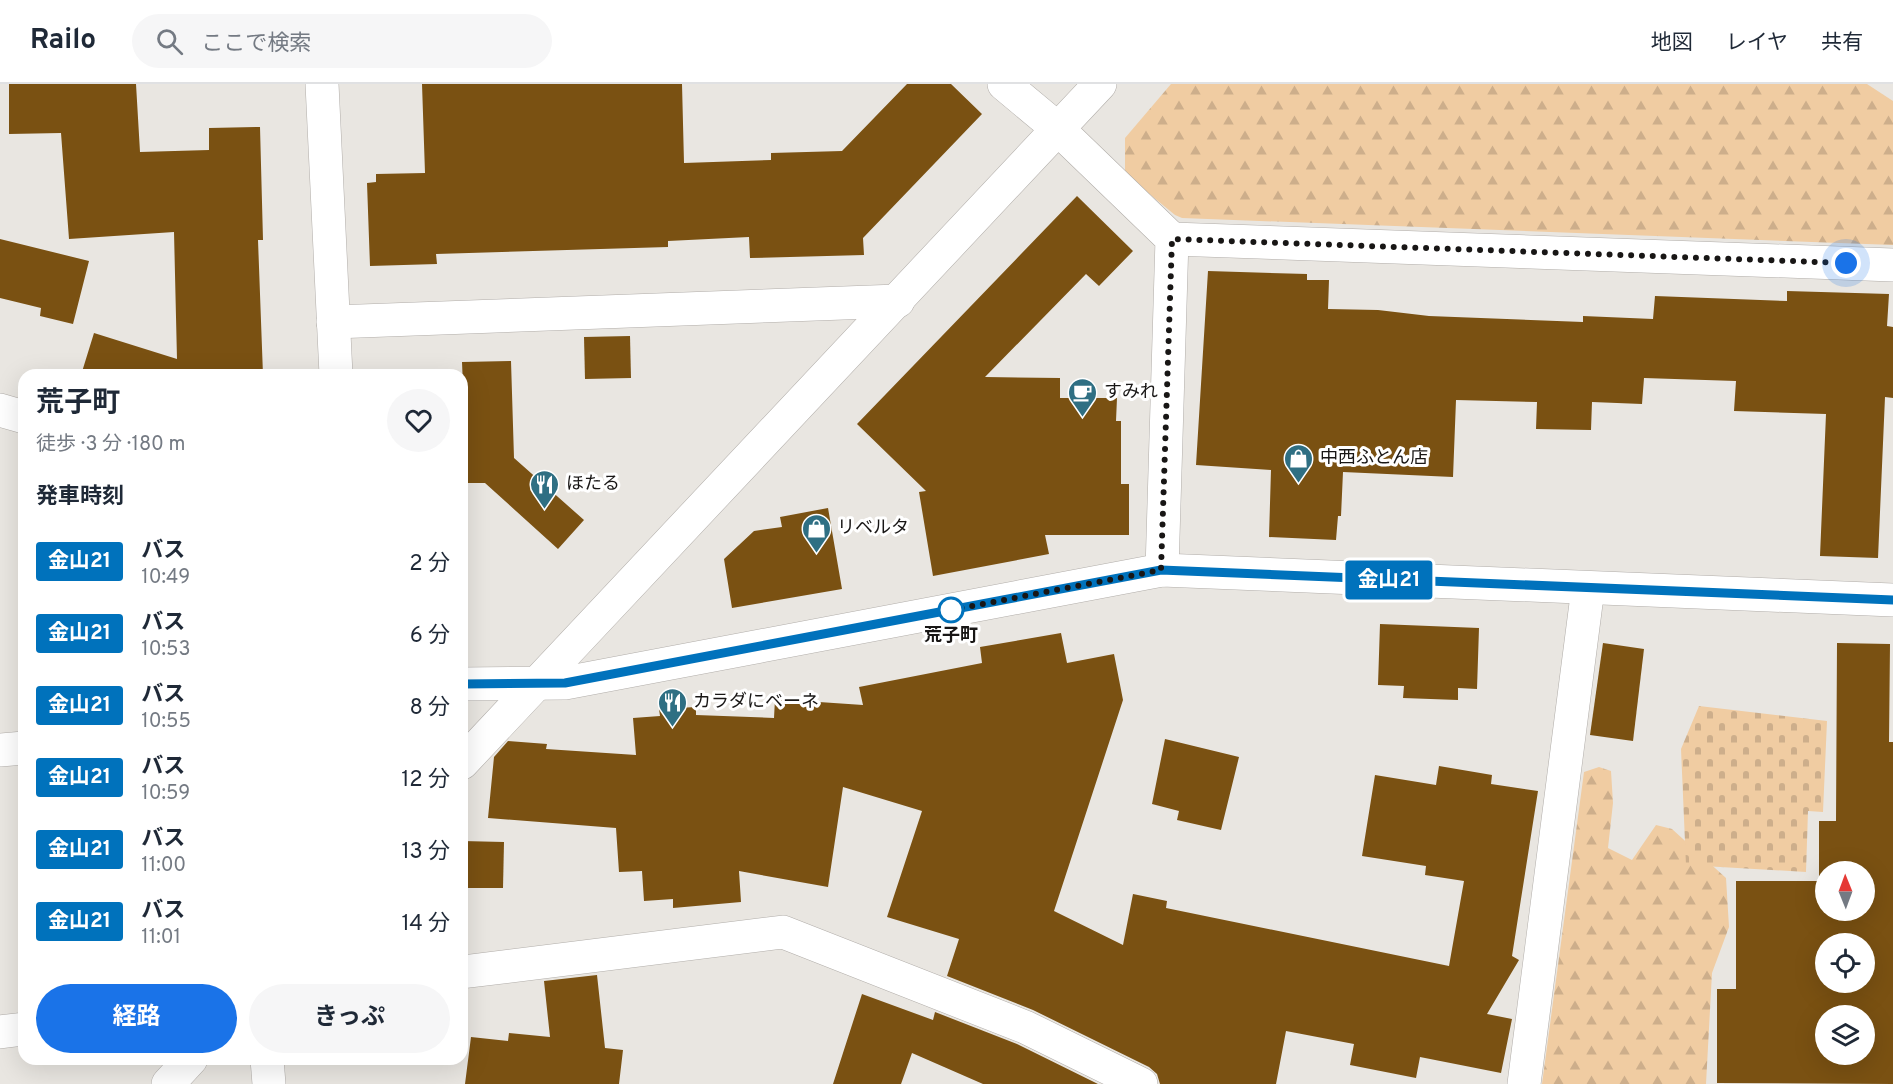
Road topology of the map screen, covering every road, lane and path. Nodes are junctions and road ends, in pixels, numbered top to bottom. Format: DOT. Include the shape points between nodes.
graph roads {
  1 [pos="322,84"];
  2 [pos="1004,84"];
  3 [pos="1100,84"];
  4 [pos="1058,129"];
  5 [pos="1172,239"];
  6 [pos="1893,265"];
  7 [pos="898,301"];
  8 [pos="333,322"];
  9 [pos="336,369"];
  10 [pos="0,410"];
  11 [pos="18,415"];
  12 [pos="1161,570"];
  13 [pos="1588,588"];
  14 [pos="1893,600"];
  15 [pos="535,683"];
  16 [pos="468,684"];
  17 [pos="18,748"];
  18 [pos="0,750"];
  19 [pos="468,756"];
  20 [pos="468,971"];
  21 [pos="18,1030"];
  22 [pos="0,1032"];
  23 [pos="185,1065"];
  24 [pos="267,1065"];
  25 [pos="168,1084"];
  26 [pos="269,1084"];
  27 [pos="1141,1084"];
  28 [pos="1524,1084"];
  1 -- 8 [label="street"];
  2 -- 4 [label="street"];
  3 -- 4 [label="street"];
  4 -- 5 [label="street"];
  4 -- 7 [label="street"];
  5 -- 6 [label="street"];
  5 -- 12 [label="street"];
  7 -- 8 [label="street"];
  7 -- 15 [label="street"];
  8 -- 9 [label="street"];
  10 -- 11 [label="street"];
  12 -- 13 [label="street"];
  12 -- 15 [label="street" via="565,683"];
  13 -- 14 [label="street"];
  13 -- 28 [label="street"];
  15 -- 16 [label="street"];
  15 -- 19 [label="street"];
  17 -- 18 [label="street"];
  20 -- 27 [label="street" via="783,932 1025,1027"];
  21 -- 22 [label="street"];
  23 -- 25 [label="street"];
  24 -- 26 [label="street"];
}
